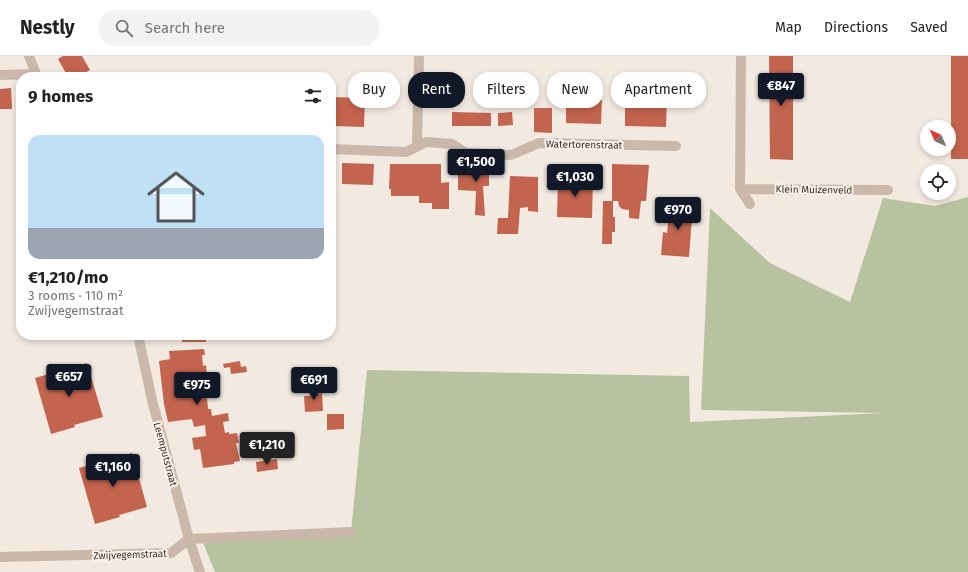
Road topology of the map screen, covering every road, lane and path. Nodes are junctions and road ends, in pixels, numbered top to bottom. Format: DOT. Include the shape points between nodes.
graph roads {
  1 [pos="29,56"];
  2 [pos="419,56"];
  3 [pos="741,56"];
  4 [pos="35,72"];
  5 [pos="0,75"];
  6 [pos="16,75"];
  7 [pos="676,146"];
  8 [pos="417,147"];
  9 [pos="336,149"];
  10 [pos="740,189"];
  11 [pos="888,190"];
  12 [pos="750,204"];
  13 [pos="139,340"];
  14 [pos="351,532"];
  15 [pos="188,539"];
  16 [pos="0,557"];
  17 [pos="200,572"];
  1 -- 4 [label="street"];
  2 -- 8 [label="street"];
  3 -- 10 [label="street"];
  5 -- 6 [label="street"];
  7 -- 8 [label="street, Watertorenstraat" via="539,143 511,154 466,153 452,144 426,142"];
  8 -- 9 [label="street, Watertorenstraat" via="406,152"];
  10 -- 11 [label="street, Klein Muizenveld"];
  10 -- 12 [label="street"];
  13 -- 15 [label="street, Leemputstraat"];
  14 -- 15 [label="street"];
  15 -- 16 [label="street, Zwijvegemstraat" via="172,553"];
  15 -- 17 [label="street, Leemputstraat"];
}
